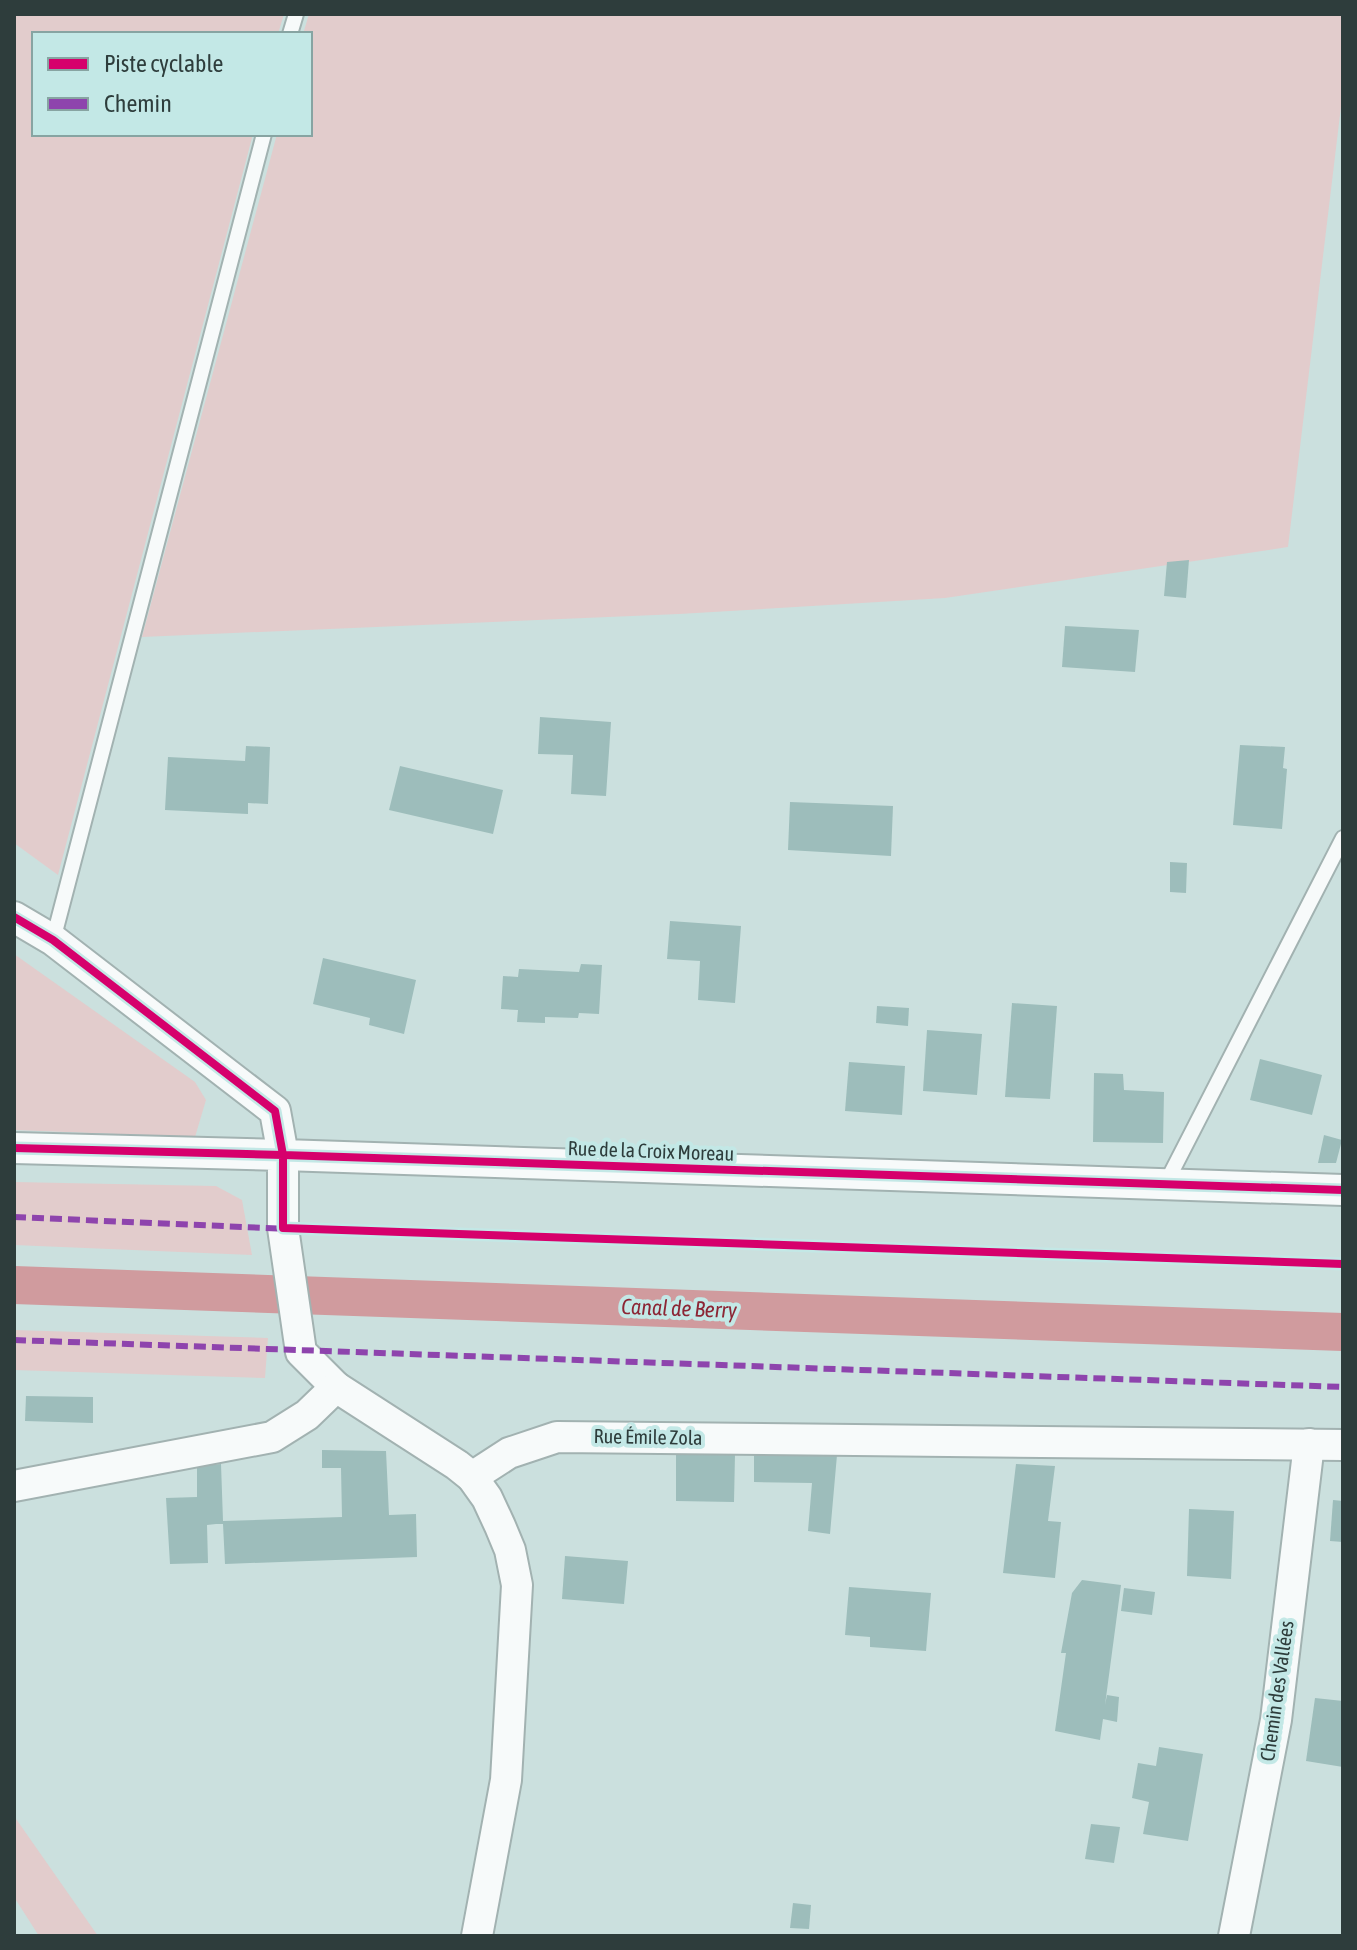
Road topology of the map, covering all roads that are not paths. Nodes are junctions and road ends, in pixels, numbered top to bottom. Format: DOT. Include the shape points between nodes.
graph roads {
  1 [pos="263,136"];
  2 [pos="1343,838"];
  3 [pos="14,917"];
  4 [pos="53,940"];
  5 [pos="14,1148"];
  6 [pos="283,1155"];
  7 [pos="1166,1183"];
  8 [pos="1343,1190"];
  9 [pos="336,1387"];
  10 [pos="1309,1444"];
  11 [pos="1343,1445"];
  12 [pos="472,1477"];
  13 [pos="14,1486"];
  14 [pos="477,1936"];
  15 [pos="1234,1936"];
  1 -- 4 [label="lane"];
  2 -- 7 [label="lane"];
  3 -- 4 [label="street"];
  4 -- 6 [label="street" via="275,1111"];
  5 -- 6 [label="street, Rue de la Croix Moreau"];
  6 -- 7 [label="street, Rue de la Croix Moreau"];
  6 -- 9 [label="street" via="283,1228 301,1352"];
  7 -- 8 [label="street, Rue de la Croix Moreau"];
  9 -- 12 [label="street"];
  9 -- 13 [label="street" via="307,1415 272,1437"];
  10 -- 11 [label="street, Rue Émile Zola"];
  10 -- 12 [label="street, Rue Émile Zola" via="557,1437 509,1453"];
  10 -- 15 [label="street, Chemin des Vallées" via="1276,1720"];
  12 -- 14 [label="street" via="510,1550 517,1585 506,1780"];
}
